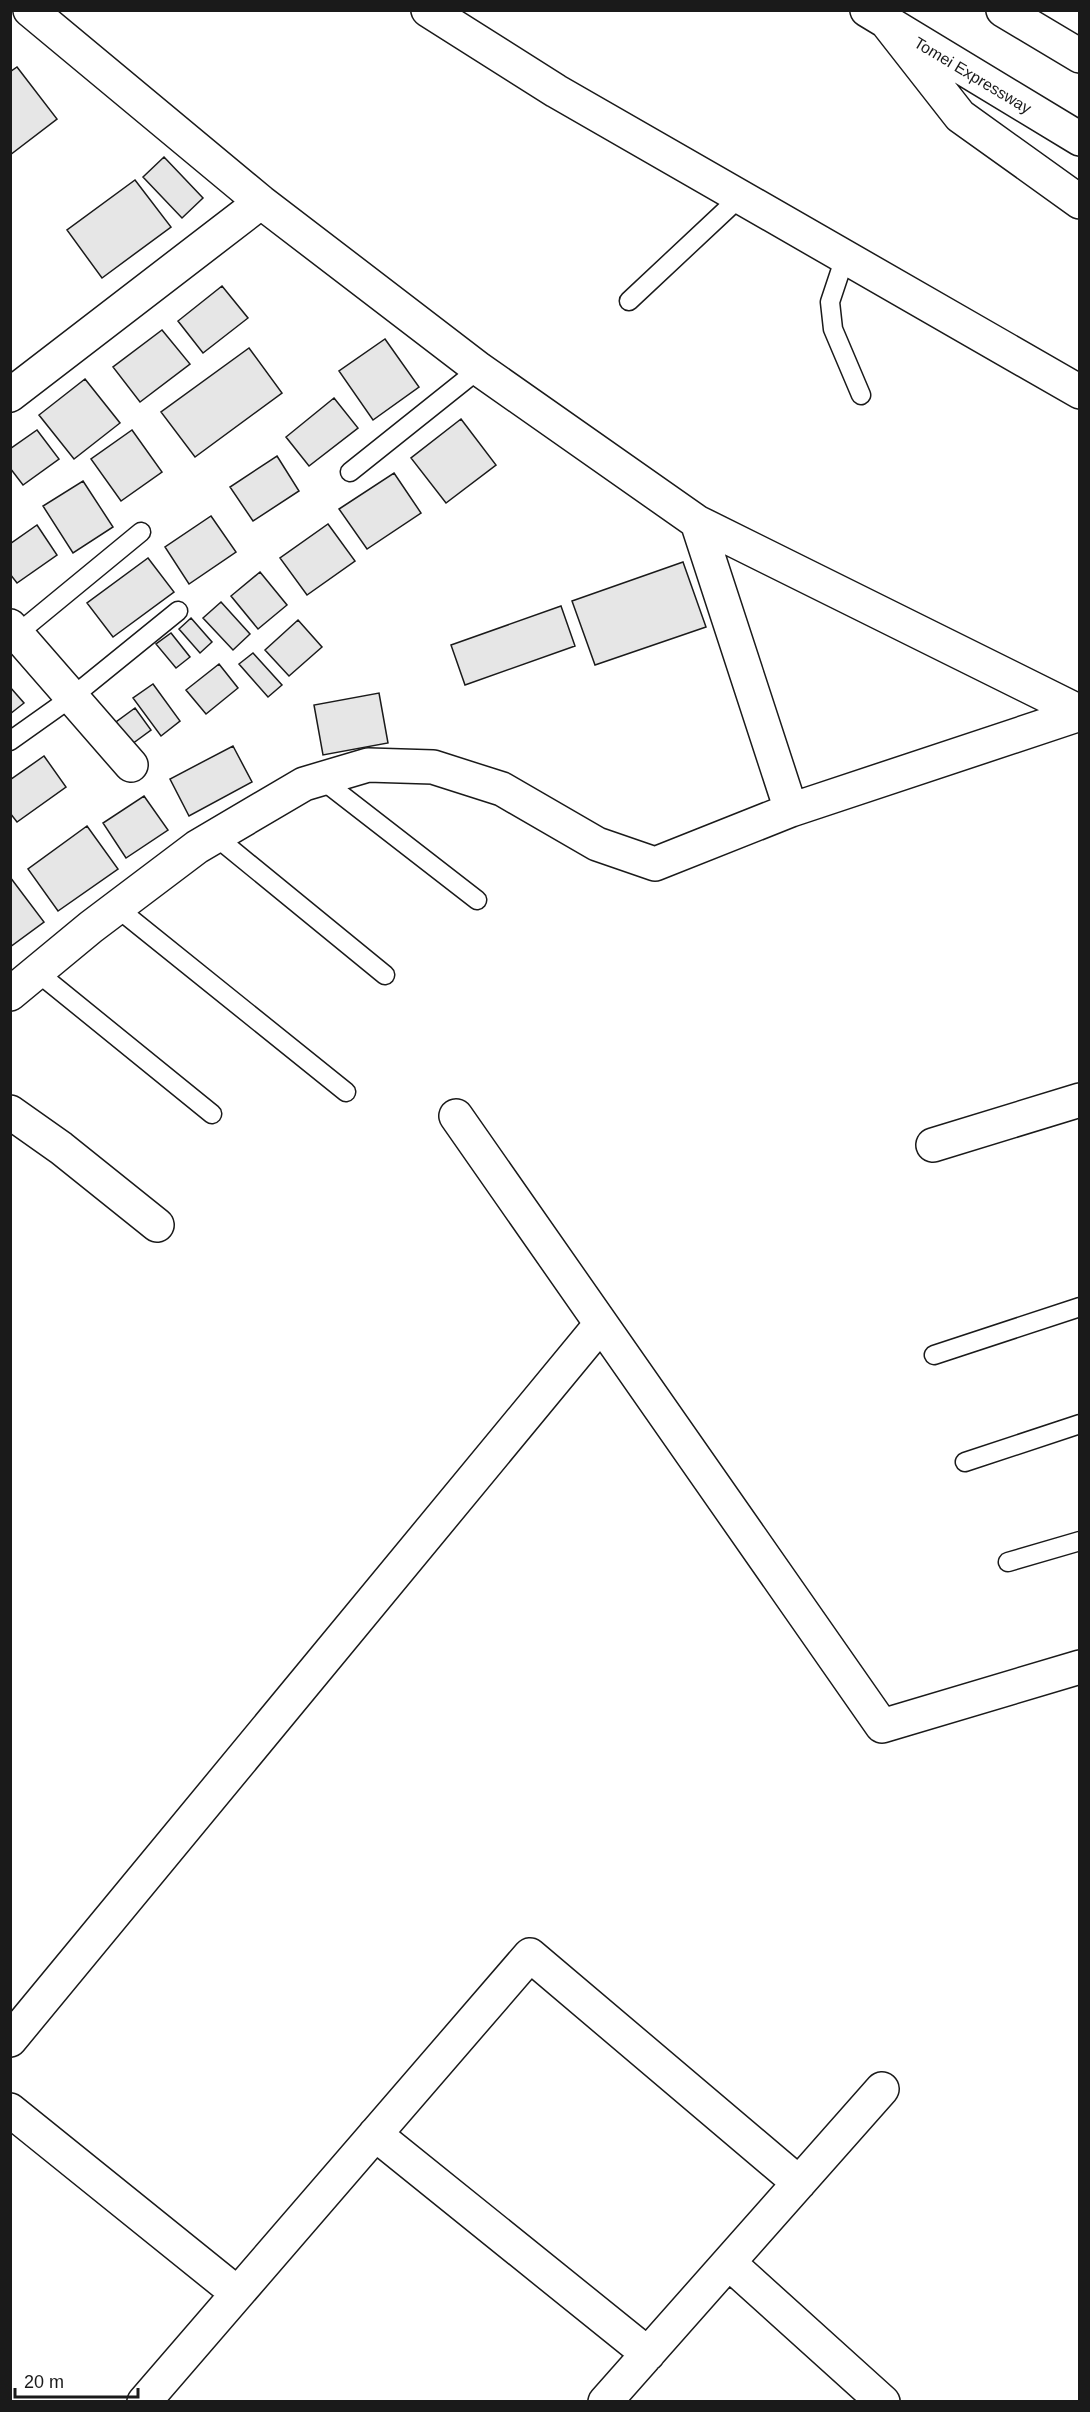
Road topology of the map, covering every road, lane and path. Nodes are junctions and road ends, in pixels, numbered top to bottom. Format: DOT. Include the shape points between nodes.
graph roads {
  1 [pos="30,10"];
  2 [pos="428,10"];
  3 [pos="1003,10"];
  4 [pos="878,17"];
  5 [pos="1080,56"];
  6 [pos="1080,139"];
  7 [pos="740,197"];
  8 [pos="261,202"];
  9 [pos="1080,202"];
  10 [pos="845,257"];
  11 [pos="629,301"];
  12 [pos="479,369"];
  13 [pos="1080,392"];
  14 [pos="10,395"];
  15 [pos="861,395"];
  16 [pos="350,472"];
  17 [pos="697,522"];
  18 [pos="141,532"];
  19 [pos="178,611"];
  20 [pos="14,630"];
  21 [pos="72,698"];
  22 [pos="1080,713"];
  23 [pos="10,741"];
  24 [pos="131,765"];
  25 [pos="321,779"];
  26 [pos="791,810"];
  27 [pos="215,836"];
  28 [pos="477,900"];
  29 [pos="116,908"];
  30 [pos="37,972"];
  31 [pos="386,975"];
  32 [pos="10,994"];
  33 [pos="346,1092"];
  34 [pos="1080,1100"];
  35 [pos="10,1112"];
  36 [pos="212,1114"];
  37 [pos="456,1116"];
  38 [pos="933,1145"];
  39 [pos="156,1225"];
  40 [pos="1080,1308"];
  41 [pos="601,1324"];
  42 [pos="934,1355"];
  43 [pos="1080,1424"];
  44 [pos="965,1462"];
  45 [pos="1080,1541"];
  46 [pos="1008,1563"];
  47 [pos="1080,1667"];
  48 [pos="10,2040"];
  49 [pos="882,2089"];
  50 [pos="10,2110"];
  51 [pos="375,2134"];
  52 [pos="799,2183"];
  53 [pos="729,2263"];
  54 [pos="237,2293"];
  55 [pos="648,2354"];
  56 [pos="144,2402"];
  57 [pos="605,2402"];
  58 [pos="883,2402"];
  1 -- 8 [label="main road"];
  2 -- 7 [label="main road" via="556,91"];
  3 -- 5 [label="main road"];
  4 -- 6 [label="main road, Tomei Expressway"];
  4 -- 9 [label="main road" via="960,116"];
  7 -- 10 [label="main road"];
  7 -- 11 [label="lane"];
  8 -- 12 [label="main road"];
  8 -- 14 [label="main road"];
  10 -- 13 [label="main road"];
  10 -- 15 [label="lane" via="830,302 833,330"];
  12 -- 16 [label="lane"];
  12 -- 17 [label="main road"];
  17 -- 22 [label="main road"];
  17 -- 26 [label="main road"];
  18 -- 20 [label="lane"];
  19 -- 21 [label="lane"];
  20 -- 21 [label="main road"];
  21 -- 23 [label="lane"];
  21 -- 24 [label="main road"];
  22 -- 26 [label="main road"];
  25 -- 26 [label="main road" via="368,765 433,767 502,789 597,844 655,864"];
  25 -- 27 [label="main road" via="304,784"];
  25 -- 28 [label="lane"];
  27 -- 29 [label="main road"];
  27 -- 31 [label="lane"];
  29 -- 30 [label="main road"];
  29 -- 33 [label="lane"];
  30 -- 32 [label="main road"];
  30 -- 36 [label="lane"];
  34 -- 38 [label="main road"];
  35 -- 39 [label="main road"];
  37 -- 41 [label="main road"];
  40 -- 42 [label="lane"];
  41 -- 47 [label="main road" via="882,1725"];
  41 -- 48 [label="main road"];
  43 -- 44 [label="lane"];
  45 -- 46 [label="lane"];
  49 -- 52 [label="main road"];
  50 -- 54 [label="main road"];
  51 -- 52 [label="main road" via="530,1955"];
  51 -- 54 [label="main road"];
  51 -- 55 [label="main road"];
  52 -- 53 [label="main road"];
  53 -- 55 [label="main road"];
  53 -- 58 [label="main road"];
  54 -- 56 [label="main road"];
  55 -- 57 [label="main road"];
}
